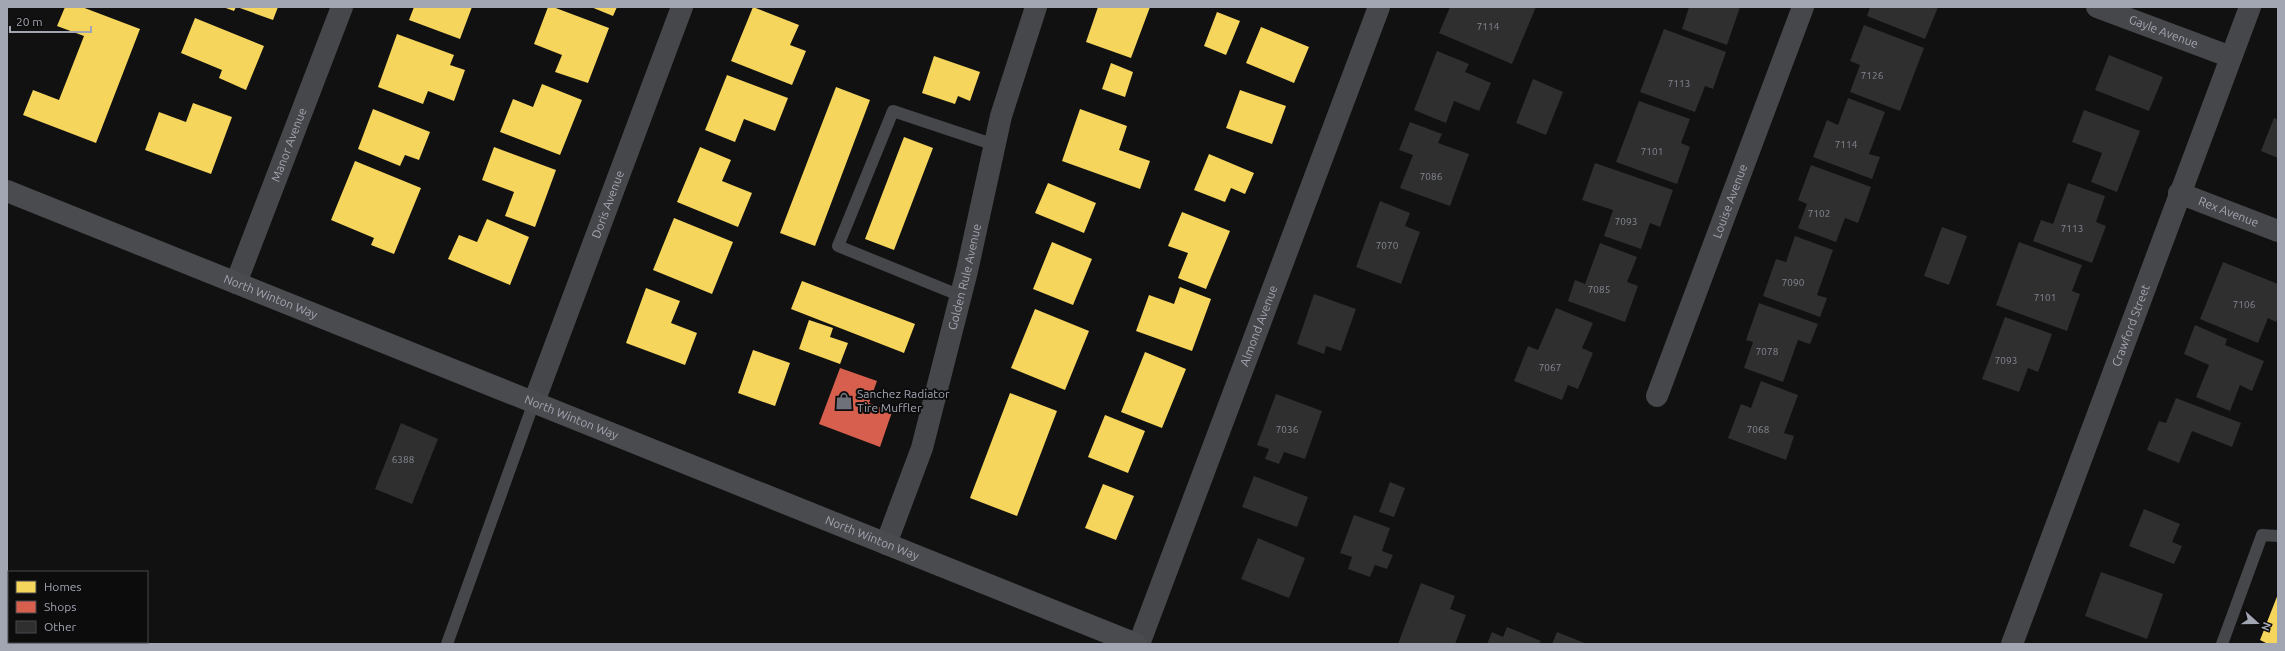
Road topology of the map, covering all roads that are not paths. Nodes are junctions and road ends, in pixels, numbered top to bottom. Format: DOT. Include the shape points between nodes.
graph roads {
  1 [pos="342,7"];
  2 [pos="682,7"];
  3 [pos="1036,7"];
  4 [pos="1379,7"];
  5 [pos="1803,7"];
  6 [pos="2097,7"];
  7 [pos="2250,7"];
  8 [pos="2231,57"];
  9 [pos="995,145"];
  10 [pos="7,191"];
  11 [pos="2179,193"];
  12 [pos="2278,231"];
  13 [pos="236,283"];
  14 [pos="961,296"];
  15 [pos="1657,396"];
  16 [pos="534,402"];
  17 [pos="2278,536"];
  18 [pos="886,544"];
  19 [pos="446,644"];
  20 [pos="1136,644"];
  21 [pos="1139,644"];
  22 [pos="2012,644"];
  23 [pos="2222,644"];
  1 -- 13 [label="street, Manor Avenue"];
  2 -- 16 [label="street, Doris Avenue"];
  3 -- 9 [label="street, Golden Rule Avenue" via="1001,116"];
  4 -- 21 [label="street, Almond Avenue"];
  5 -- 15 [label="street, Louise Avenue"];
  6 -- 8 [label="street, Gayle Avenue"];
  7 -- 8 [label="street, Crawford Street"];
  8 -- 11 [label="street, Crawford Street"];
  9 -- 14 [label="street, Golden Rule Avenue"];
  9 -- 14 [label="lane" via="893,111 838,246"];
  10 -- 13 [label="main road, North Winton Way"];
  11 -- 12 [label="street, Rex Avenue"];
  11 -- 22 [label="street, Crawford Street"];
  13 -- 16 [label="main road, North Winton Way"];
  14 -- 18 [label="street, Golden Rule Avenue" via="922,448"];
  16 -- 18 [label="main road, North Winton Way"];
  16 -- 19 [label="lane"];
  17 -- 23 [label="lane" via="2262,535"];
  18 -- 20 [label="main road, North Winton Way"];
}
